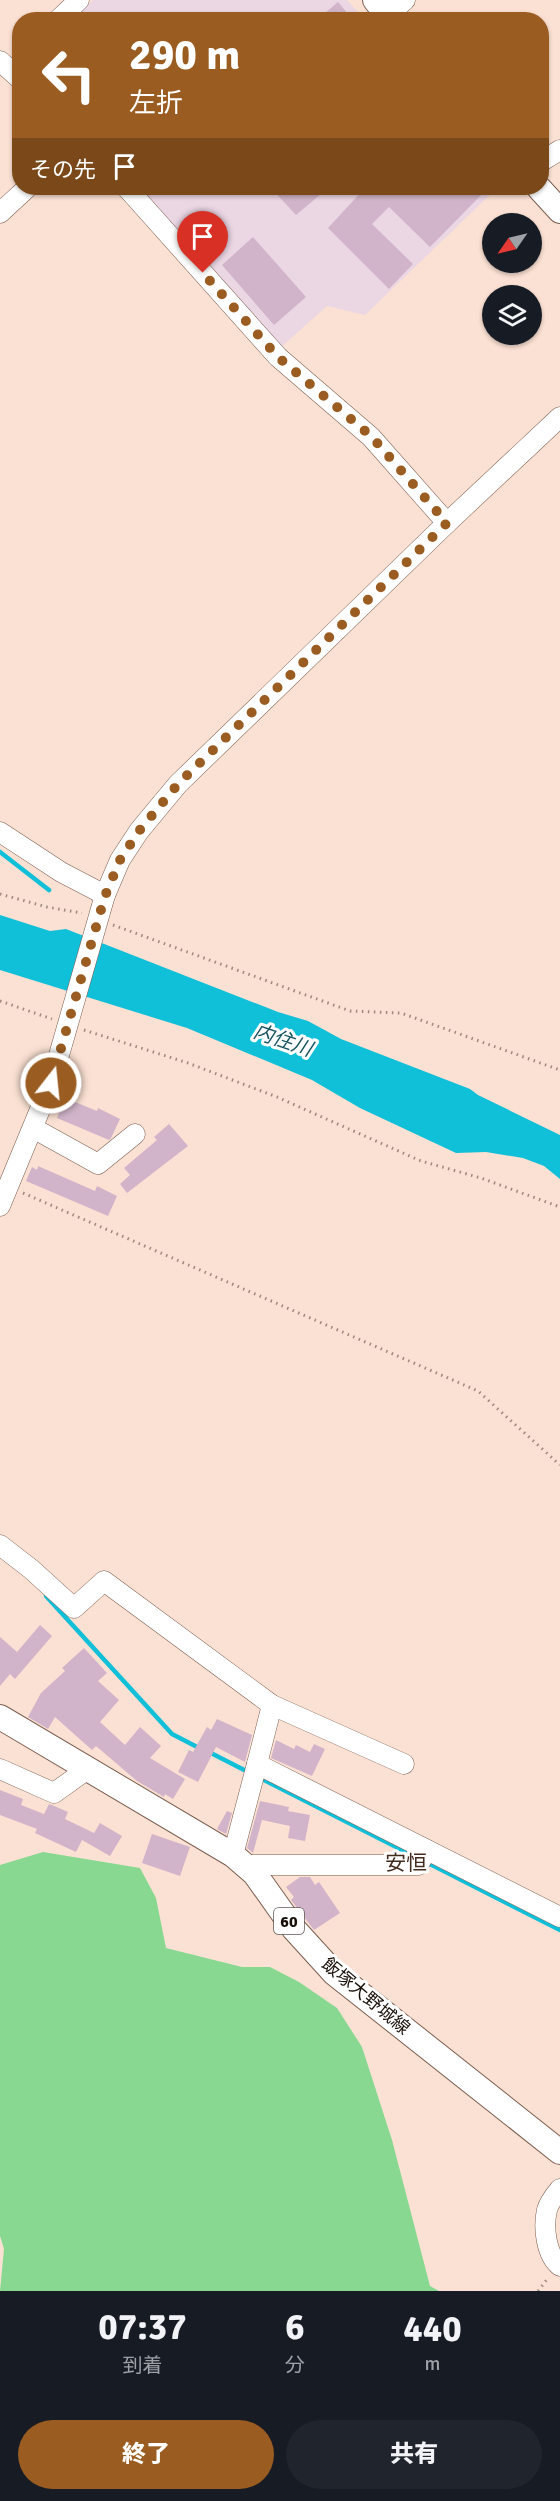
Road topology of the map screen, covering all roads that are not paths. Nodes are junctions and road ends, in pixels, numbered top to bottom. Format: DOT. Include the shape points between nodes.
graph roads {
  1 [pos="79,0"];
  2 [pos="66,12"];
  3 [pos="19,195"];
  4 [pos="133,195"];
  5 [pos="545,195"];
  6 [pos="560,211"];
  7 [pos="0,213"];
  8 [pos="560,417"];
  9 [pos="447,523"];
  10 [pos="0,832"];
  11 [pos="105,896"];
  12 [pos="33,1128"];
  13 [pos="135,1134"];
  14 [pos="0,1206"];
  15 [pos="0,1545"];
  16 [pos="272,1705"];
  17 [pos="0,1717"];
  18 [pos="404,1764"];
  19 [pos="89,1768"];
  20 [pos="0,1769"];
  21 [pos="254,1773"];
  22 [pos="423,1858"];
  23 [pos="239,1860"];
  24 [pos="560,1917"];
  25 [pos="560,2152"];
  26 [pos="560,2189"];
  27 [pos="560,2266"];
  1 -- 2 [label="street"];
  3 -- 7 [label="street"];
  4 -- 9 [label="street" via="278,357 371,436"];
  5 -- 6 [label="main road"];
  8 -- 9 [label="street"];
  9 -- 11 [label="street" via="178,784 120,860"];
  10 -- 11 [label="street"];
  11 -- 12 [label="street" via="51,1083"];
  12 -- 13 [label="street" via="98,1164"];
  12 -- 14 [label="street"];
  15 -- 16 [label="street" via="74,1608 104,1581"];
  16 -- 18 [label="street"];
  16 -- 21 [label="street"];
  17 -- 19 [label="main road, 飯塚大野城線 / 60"];
  19 -- 20 [label="street" via="54,1793"];
  19 -- 23 [label="main road, 飯塚大野城線 / 60"];
  21 -- 22 [label="street"];
  21 -- 23 [label="street"];
  22 -- 23 [label="street"];
  22 -- 24 [label="street"];
  23 -- 25 [label="main road, 飯塚大野城線 / 60" via="255,1874 294,1929 334,1973"];
  26 -- 27 [label="street" via="547,2212 549,2254"];
}
